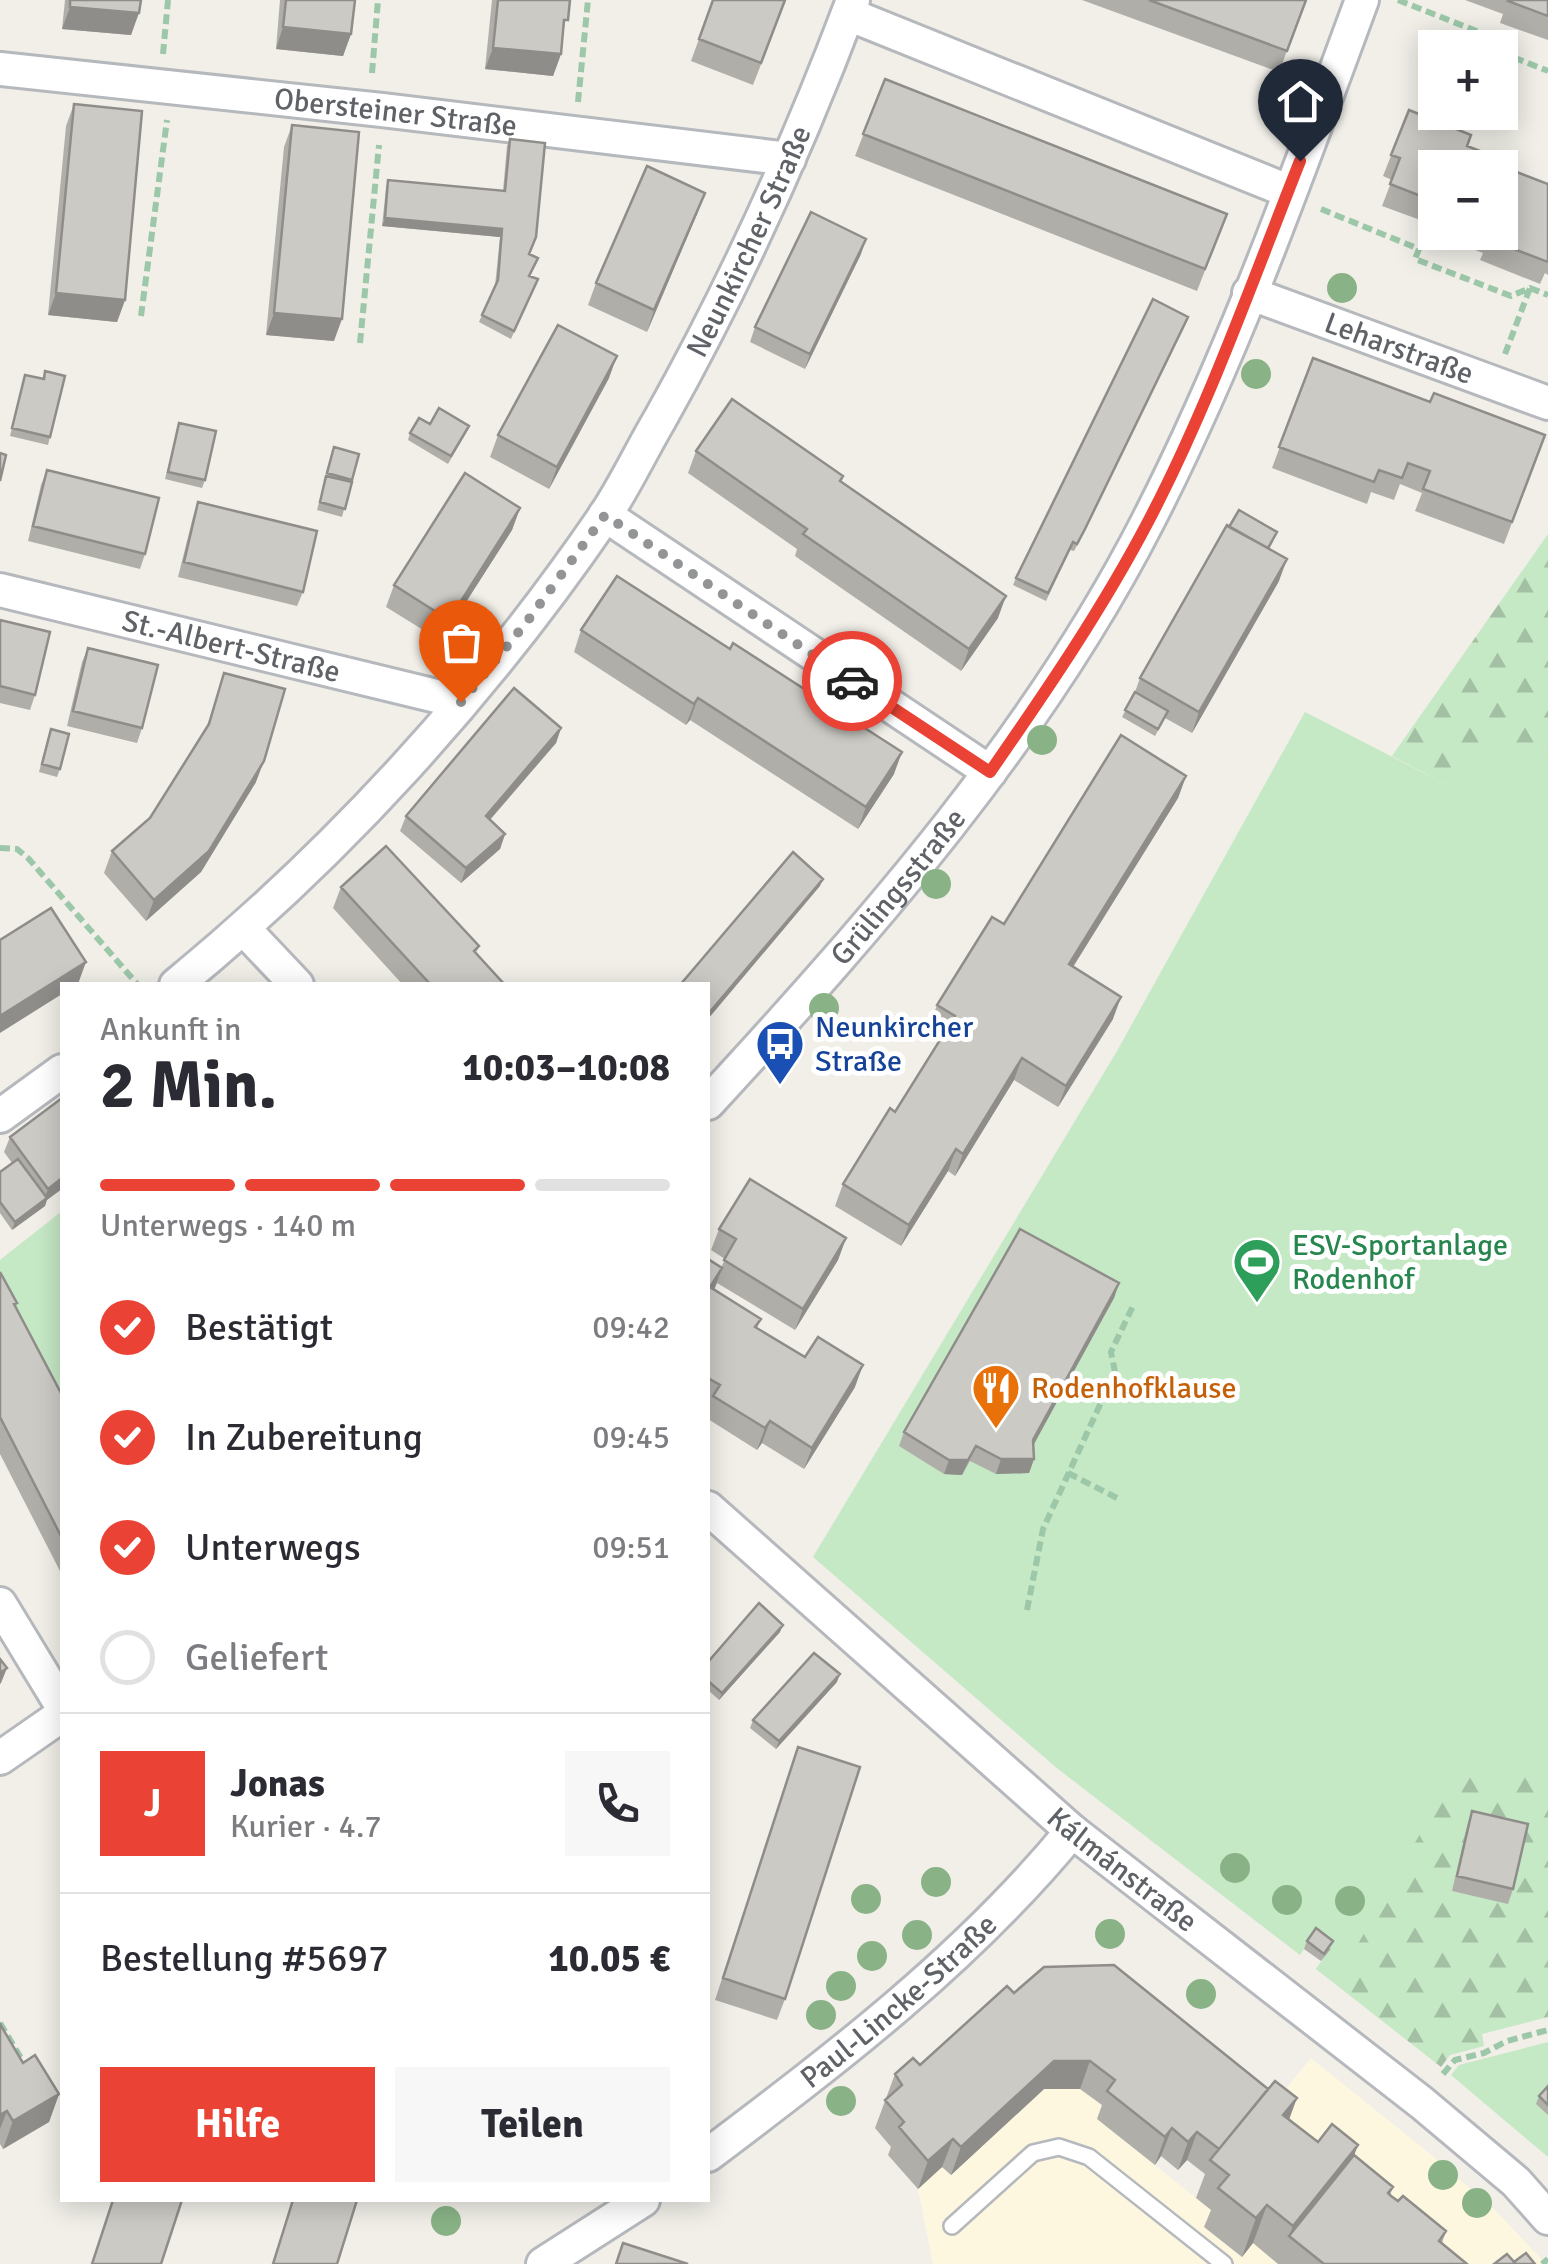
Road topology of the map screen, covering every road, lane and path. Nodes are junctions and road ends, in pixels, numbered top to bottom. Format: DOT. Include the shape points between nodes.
graph roads {
  1 [pos="168,0"];
  2 [pos="378,0"];
  3 [pos="588,0"];
  4 [pos="1362,0"];
  5 [pos="1398,0"];
  6 [pos="851,7"];
  7 [pos="1474,30"];
  8 [pos="1518,58"];
  9 [pos="0,69"];
  10 [pos="1548,71"];
  11 [pos="165,89"];
  12 [pos="375,109"];
  13 [pos="575,133"];
  14 [pos="789,159"];
  15 [pos="1288,190"];
  16 [pos="1530,288"];
  17 [pos="1249,293"];
  18 [pos="1548,295"];
  19 [pos="141,316"];
  20 [pos="360,342"];
  21 [pos="1494,383"];
  22 [pos="1548,403"];
  23 [pos="605,515"];
  24 [pos="0,590"];
  25 [pos="461,702"];
  26 [pos="990,772"];
  27 [pos="0,848"];
  28 [pos="244,930"];
  29 [pos="135,982"];
  30 [pos="180,982"];
  31 [pos="294,982"];
  32 [pos="60,1072"];
  33 [pos="710,1101"];
  34 [pos="0,1116"];
  35 [pos="1133,1306"];
  36 [pos="1068,1473"];
  37 [pos="1119,1499"];
  38 [pos="710,1510"];
  39 [pos="0,1604"];
  40 [pos="1027,1610"];
  41 [pos="60,1703"];
  42 [pos="60,1716"];
  43 [pos="0,1758"];
  44 [pos="1072,1831"];
  45 [pos="0,2023"];
  46 [pos="1548,2030"];
  47 [pos="27,2068"];
  48 [pos="1446,2071"];
  49 [pos="710,2153"];
  50 [pos="640,2202"];
  51 [pos="1548,2218"];
  52 [pos="952,2226"];
  53 [pos="1548,2259"];
  54 [pos="544,2264"];
  55 [pos="1224,2264"];
  56 [pos="1542,2264"];
  1 -- 11 [label="path"];
  2 -- 12 [label="path"];
  3 -- 13 [label="path"];
  4 -- 15 [label="street, Grülingsstraße"];
  5 -- 7 [label="path"];
  6 -- 14 [label="street, Neunkircher Straße"];
  6 -- 15 [label="street, Neunkircher Straße"];
  8 -- 10 [label="path"];
  9 -- 11 [label="street, Obersteiner Straße"];
  11 -- 12 [label="street, Obersteiner Straße"];
  11 -- 19 [label="path"];
  12 -- 13 [label="street, Obersteiner Straße"];
  12 -- 20 [label="path"];
  13 -- 14 [label="street, Obersteiner Straße"];
  14 -- 23 [label="street, Neunkircher Straße" via="698,351"];
  15 -- 16 [label="path" via="1418,249 1414,259 1511,296"];
  15 -- 17 [label="street, Grülingsstraße"];
  16 -- 18 [label="path"];
  16 -- 21 [label="path"];
  17 -- 21 [label="street, Leharstraße"];
  17 -- 26 [label="street, Grülingsstraße" via="1149,520 1058,675"];
  21 -- 22 [label="street, Leharstraße"];
  23 -- 25 [label="street, Neunkircher Straße"];
  23 -- 26 [label="street"];
  24 -- 25 [label="street, St.-Albert-Straße"];
  25 -- 28 [label="street, Neunkircher Straße"];
  26 -- 33 [label="street, Grülingsstraße" via="910,874"];
  27 -- 29 [label="path" via="28,858"];
  28 -- 30 [label="street, Neunkircher Straße"];
  28 -- 31 [label="street"];
  32 -- 34 [label="street"];
  35 -- 36 [label="path" via="1111,1352 1115,1372"];
  36 -- 37 [label="path"];
  36 -- 40 [label="path" via="1042,1529"];
  38 -- 44 [label="street, Kálmánstraße"];
  39 -- 41 [label="street"];
  42 -- 43 [label="street"];
  44 -- 49 [label="street, Paul-Lincke-Straße" via="996,1919 933,1976"];
  44 -- 51 [label="street, Kálmánstraße" via="1396,2082 1516,2182"];
  45 -- 47 [label="path"];
  46 -- 48 [label="path" via="1454,2060"];
  50 -- 54 [label="street"];
  52 -- 55 [label="lane" via="1033,2153 1060,2147 1088,2157"];
  53 -- 56 [label="path"];
}
